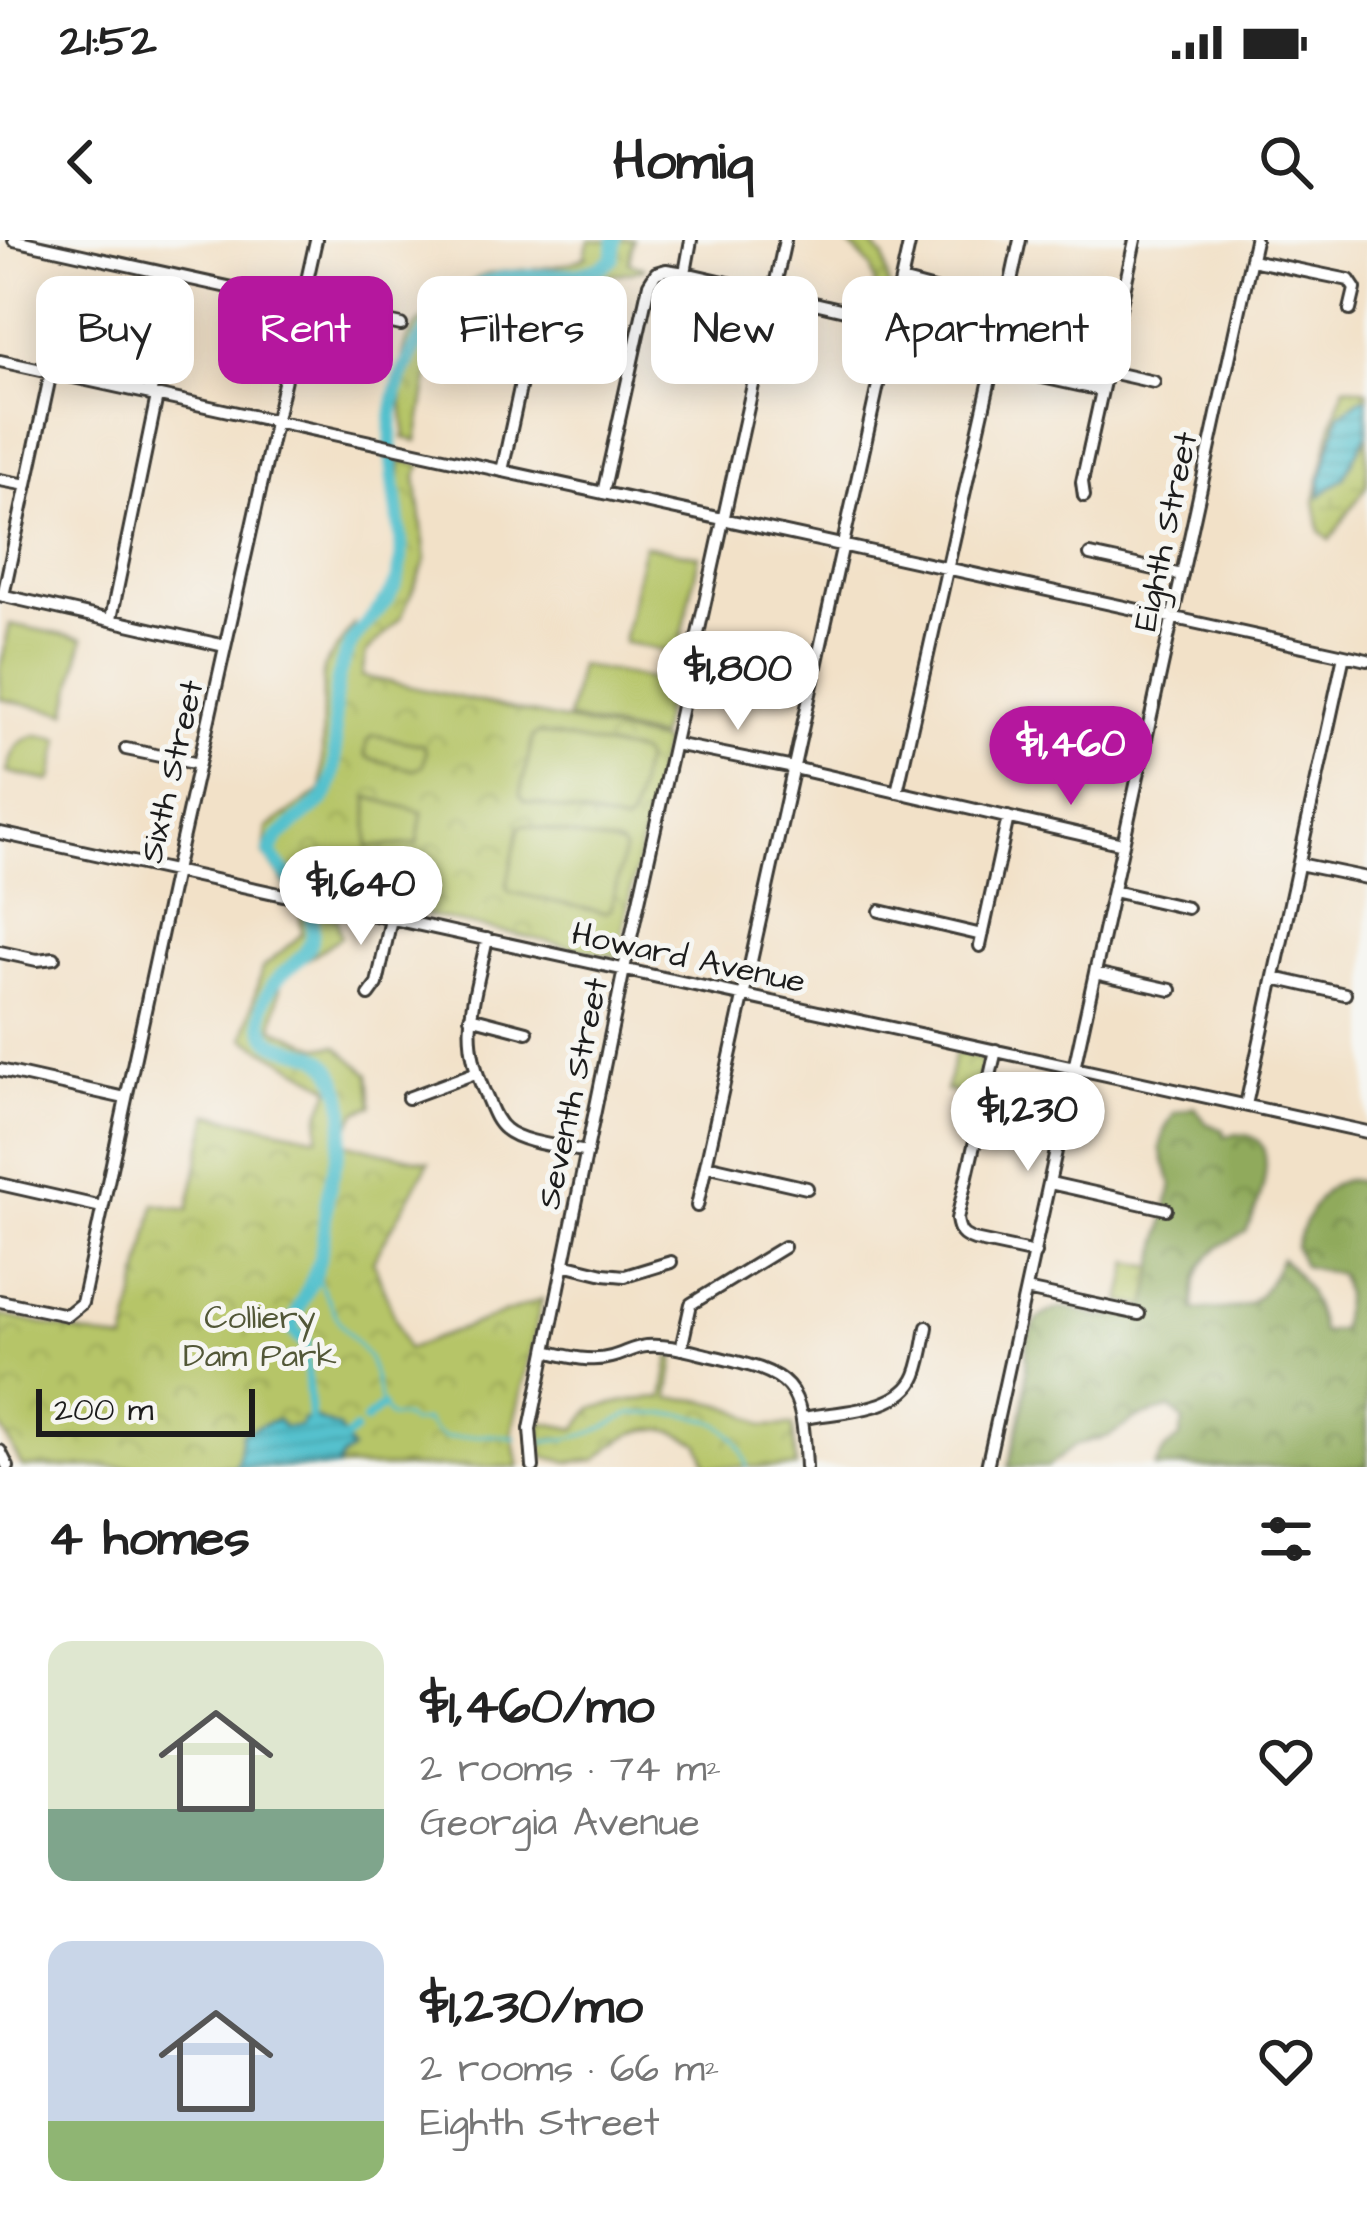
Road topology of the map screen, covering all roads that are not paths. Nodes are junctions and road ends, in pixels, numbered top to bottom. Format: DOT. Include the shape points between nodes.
graph roads {
  1 [pos="14,240"];
  2 [pos="316,240"];
  3 [pos="691,240"];
  4 [pos="784,240"];
  5 [pos="910,240"];
  6 [pos="1020,240"];
  7 [pos="1135,240"];
  8 [pos="1256,240"];
  9 [pos="78,247"];
  10 [pos="1251,260"];
  11 [pos="685,273"];
  12 [pos="308,276"];
  13 [pos="698,276"];
  14 [pos="777,276"];
  15 [pos="902,276"];
  16 [pos="1012,276"];
  17 [pos="1127,276"];
  18 [pos="218,283"];
  19 [pos="1350,310"];
  20 [pos="393,323"];
  21 [pos="401,325"];
  22 [pos="0,361"];
  23 [pos="36,369"];
  24 [pos="1131,377"];
  25 [pos="1154,382"];
  26 [pos="54,384"];
  27 [pos="103,384"];
  28 [pos="155,384"];
  29 [pos="284,384"];
  30 [pos="521,384"];
  31 [pos="753,384"];
  32 [pos="879,384"];
  33 [pos="989,384"];
  34 [pos="1075,384"];
  35 [pos="1102,384"];
  36 [pos="1101,390"];
  37 [pos="154,395"];
  38 [pos="276,422"];
  39 [pos="502,471"];
  40 [pos="0,480"];
  41 [pos="27,485"];
  42 [pos="602,493"];
  43 [pos="1084,496"];
  44 [pos="723,519"];
  45 [pos="843,545"];
  46 [pos="1090,555"];
  47 [pos="947,568"];
  48 [pos="1182,575"];
  49 [pos="1,596"];
  50 [pos="1173,617"];
  51 [pos="111,619"];
  52 [pos="225,646"];
  53 [pos="1344,655"];
  54 [pos="1367,660"];
  55 [pos="674,744"];
  56 [pos="126,749"];
  57 [pos="199,764"];
  58 [pos="794,768"];
  59 [pos="897,792"];
  60 [pos="1008,817"];
  61 [pos="0,833"];
  62 [pos="1123,844"];
  63 [pos="1299,864"];
  64 [pos="175,871"];
  65 [pos="1367,878"];
  66 [pos="1113,892"];
  67 [pos="1187,908"];
  68 [pos="880,911"];
  69 [pos="392,919"];
  70 [pos="487,939"];
  71 [pos="0,952"];
  72 [pos="54,958"];
  73 [pos="624,969"];
  74 [pos="1095,973"];
  75 [pos="1274,978"];
  76 [pos="1171,990"];
  77 [pos="1345,994"];
  78 [pos="369,995"];
  79 [pos="744,996"];
  80 [pos="470,1017"];
  81 [pos="527,1032"];
  82 [pos="996,1050"];
  83 [pos="1074,1068"];
  84 [pos="0,1070"];
  85 [pos="476,1073"];
  86 [pos="125,1098"];
  87 [pos="408,1098"];
  88 [pos="1246,1105"];
  89 [pos="1367,1132"];
  90 [pos="586,1152"];
  91 [pos="706,1165"];
  92 [pos="0,1184"];
  93 [pos="1050,1184"];
  94 [pos="807,1188"];
  95 [pos="698,1206"];
  96 [pos="102,1207"];
  97 [pos="1166,1208"];
  98 [pos="784,1247"];
  99 [pos="1035,1253"];
  100 [pos="671,1262"];
  101 [pos="563,1264"];
  102 [pos="1026,1290"];
  103 [pos="0,1301"];
  104 [pos="1139,1314"];
  105 [pos="927,1328"];
  106 [pos="681,1349"];
  107 [pos="546,1352"];
  108 [pos="804,1418"];
  109 [pos="0,1451"];
  110 [pos="8,1467"];
  111 [pos="533,1467"];
  112 [pos="806,1467"];
  113 [pos="987,1467"];
  1 -- 9 [label="street"];
  2 -- 12 [label="street, Sixth Street"];
  3 -- 11 [label="street"];
  4 -- 14 [label="street, Seventh Street"];
  5 -- 15 [label="street"];
  6 -- 16 [label="street"];
  7 -- 17 [label="street"];
  8 -- 10 [label="street, Eighth Street"];
  9 -- 18 [label="street"];
  10 -- 19 [label="street" via="1349,280"];
  10 -- 48 [label="street, Eighth Street"];
  11 -- 13 [label="street"];
  11 -- 42 [label="street" via="656,273 650,284"];
  20 -- 21 [label="street"];
  22 -- 23 [label="street"];
  24 -- 25 [label="street"];
  26 -- 41 [label="street"];
  27 -- 37 [label="street"];
  28 -- 37 [label="street"];
  29 -- 38 [label="street, Sixth Street"];
  30 -- 39 [label="street"];
  31 -- 44 [label="street, Seventh Street"];
  32 -- 45 [label="street"];
  33 -- 47 [label="street"];
  34 -- 36 [label="street"];
  35 -- 36 [label="street"];
  36 -- 43 [label="street"];
  37 -- 38 [label="street"];
  37 -- 51 [label="street"];
  38 -- 39 [label="street"];
  38 -- 52 [label="street, Sixth Street"];
  39 -- 42 [label="street"];
  40 -- 41 [label="street"];
  41 -- 49 [label="street"];
  42 -- 44 [label="street"];
  44 -- 45 [label="street"];
  44 -- 55 [label="street, Seventh Street"];
  45 -- 47 [label="street"];
  45 -- 58 [label="street"];
  46 -- 48 [label="street"];
  47 -- 50 [label="street"];
  47 -- 59 [label="street"];
  48 -- 50 [label="street, Eighth Street"];
  49 -- 51 [label="street"];
  50 -- 53 [label="street"];
  50 -- 62 [label="street, Eighth Street"];
  51 -- 52 [label="street"];
  52 -- 57 [label="street, Sixth Street"];
  53 -- 54 [label="street"];
  53 -- 63 [label="street"];
  55 -- 58 [label="street"];
  55 -- 73 [label="street, Seventh Street"];
  56 -- 57 [label="street"];
  57 -- 64 [label="street, Sixth Street"];
  58 -- 59 [label="street"];
  58 -- 79 [label="street"];
  59 -- 60 [label="street"];
  60 -- 62 [label="street"];
  60 -- 68 [label="street" via="981,941"];
  61 -- 64 [label="street, Howard Avenue"];
  62 -- 66 [label="street, Eighth Street"];
  63 -- 65 [label="street"];
  63 -- 75 [label="street"];
  64 -- 69 [label="street, Howard Avenue"];
  64 -- 86 [label="street, Sixth Street"];
  66 -- 67 [label="street"];
  66 -- 74 [label="street, Eighth Street"];
  69 -- 70 [label="street, Howard Avenue"];
  69 -- 78 [label="street"];
  70 -- 73 [label="street, Howard Avenue"];
  70 -- 80 [label="street"];
  71 -- 72 [label="street"];
  73 -- 79 [label="street, Howard Avenue"];
  73 -- 90 [label="street, Seventh Street"];
  74 -- 76 [label="street"];
  74 -- 83 [label="street, Eighth Street"];
  75 -- 77 [label="street"];
  75 -- 88 [label="street"];
  79 -- 82 [label="street, Howard Avenue"];
  79 -- 91 [label="street"];
  80 -- 81 [label="street"];
  80 -- 85 [label="street"];
  82 -- 83 [label="street, Howard Avenue"];
  82 -- 99 [label="street" via="958,1228 965,1237"];
  83 -- 88 [label="street, Howard Avenue"];
  83 -- 93 [label="street, Eighth Street"];
  84 -- 86 [label="street"];
  85 -- 87 [label="street"];
  85 -- 90 [label="street" via="503,1128"];
  86 -- 96 [label="street, Sixth Street"];
  88 -- 89 [label="street, Howard Avenue"];
  90 -- 101 [label="street, Seventh Street"];
  91 -- 94 [label="street"];
  91 -- 95 [label="street"];
  92 -- 96 [label="street"];
  93 -- 97 [label="street"];
  93 -- 99 [label="street, Eighth Street"];
  96 -- 103 [label="street, Sixth Street" via="75,1311"];
  98 -- 106 [label="street" via="692,1304"];
  99 -- 102 [label="street, Eighth Street"];
  100 -- 101 [label="street" via="626,1276"];
  101 -- 107 [label="street, Seventh Street"];
  102 -- 104 [label="street"];
  102 -- 113 [label="street, Eighth Street"];
  105 -- 108 [label="street" via="916,1376 893,1402"];
  106 -- 107 [label="street" via="640,1346 606,1359"];
  106 -- 108 [label="street" via="765,1368 782,1379"];
  107 -- 111 [label="street, Seventh Street" via="530,1430"];
  108 -- 112 [label="street"];
  109 -- 110 [label="street"];
}
